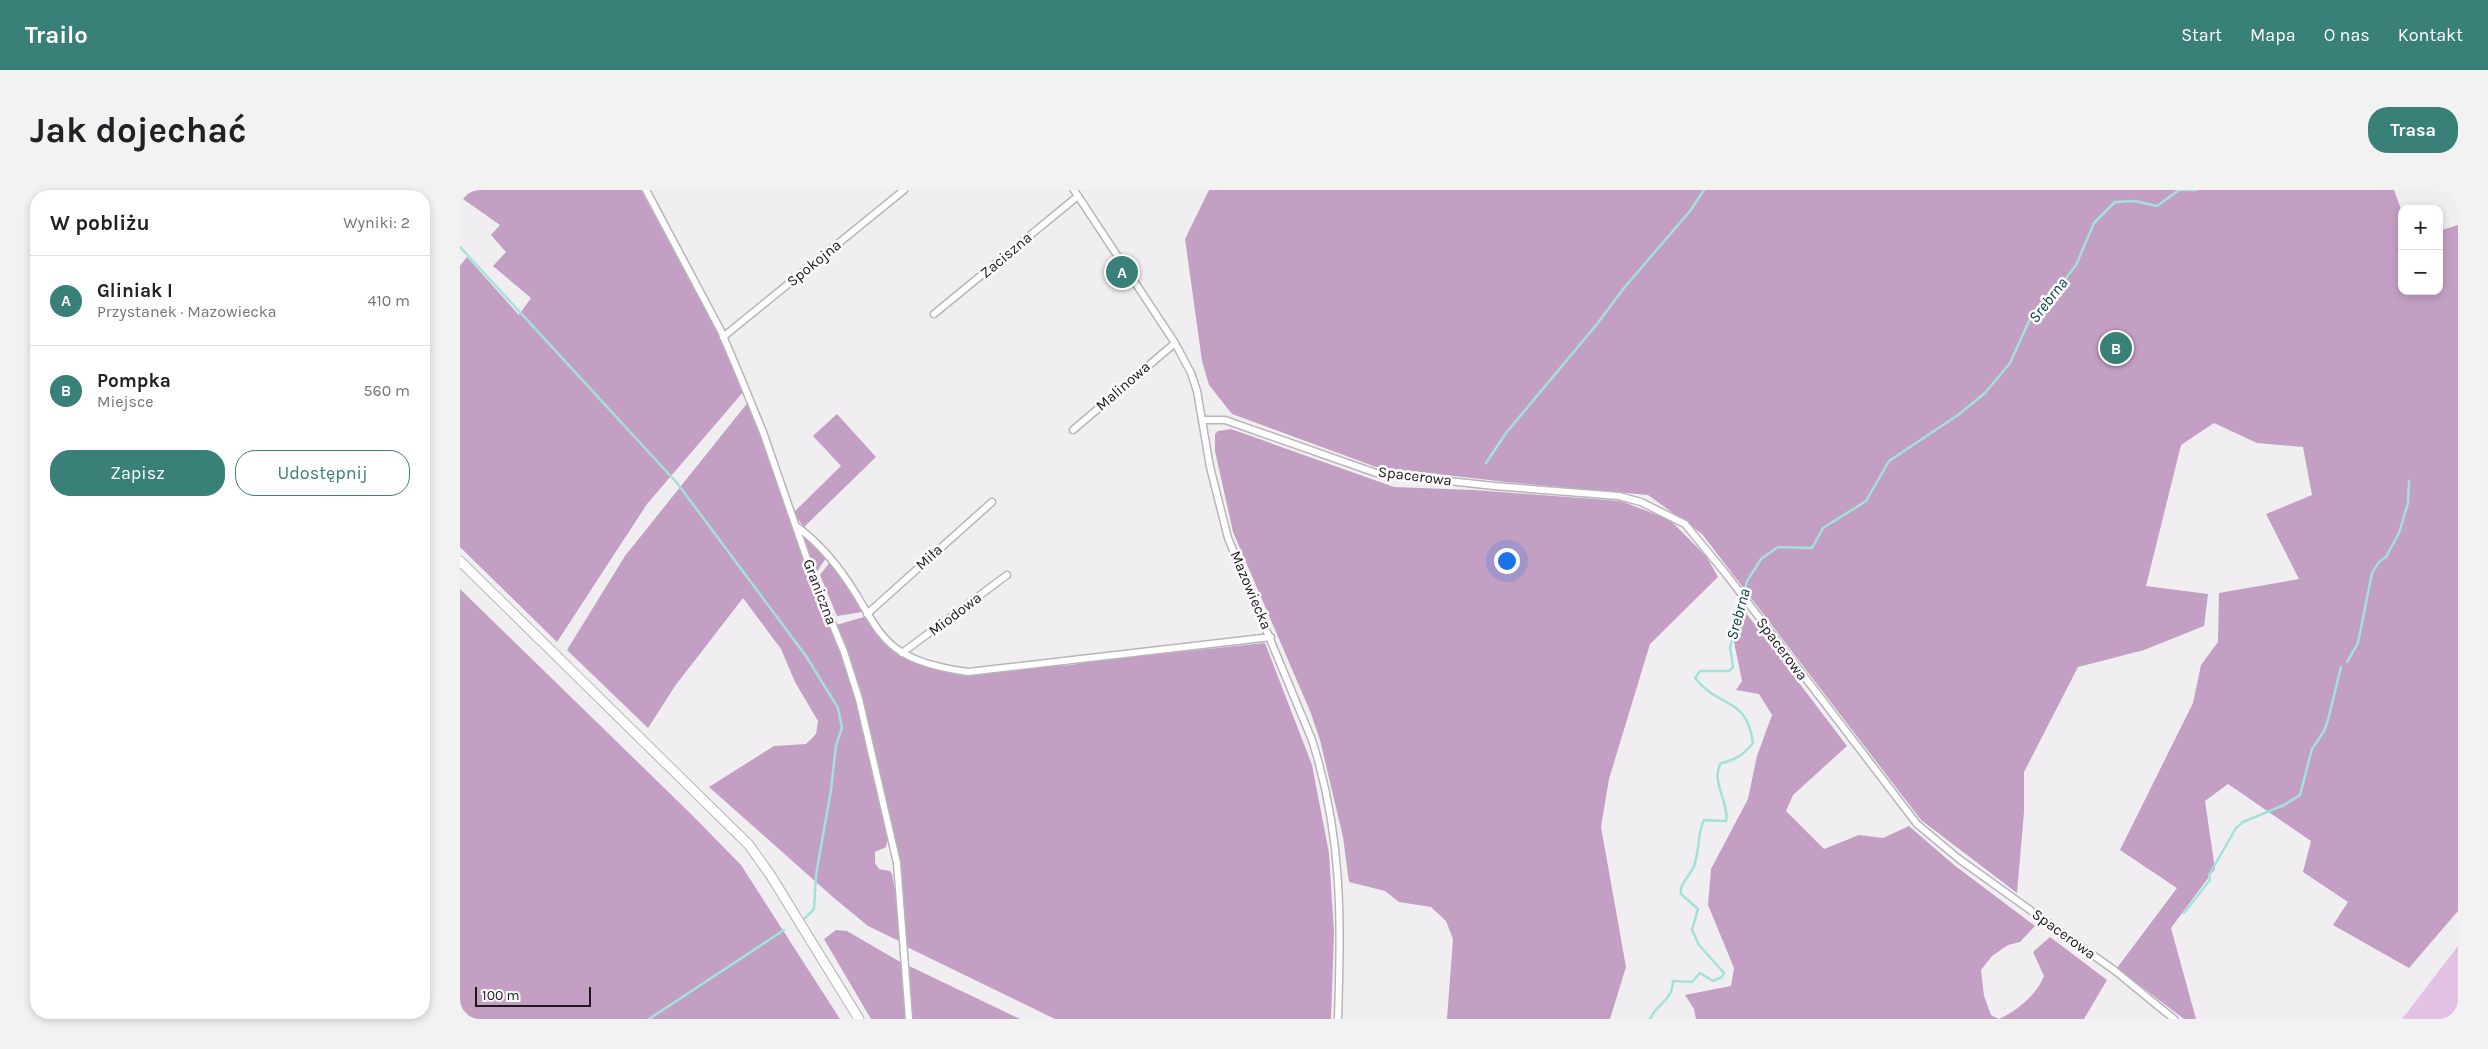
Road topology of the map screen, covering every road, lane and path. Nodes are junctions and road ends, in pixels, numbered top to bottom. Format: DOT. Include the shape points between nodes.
graph roads {
  1 [pos="646,190"];
  2 [pos="904,190"];
  3 [pos="1076,193"];
  4 [pos="934,314"];
  5 [pos="724,337"];
  6 [pos="1175,342"];
  7 [pos="1203,420"];
  8 [pos="1073,430"];
  9 [pos="992,502"];
  10 [pos="795,526"];
  11 [pos="460,562"];
  12 [pos="1007,575"];
  13 [pos="867,614"];
  14 [pos="1271,638"];
  15 [pos="902,653"];
  16 [pos="859,1019"];
  17 [pos="909,1019"];
  18 [pos="1338,1019"];
  19 [pos="2174,1019"];
  1 -- 5 [label="street, Graniczna"];
  2 -- 5 [label="street, Spokojna"];
  3 -- 4 [label="street, Zaciszna"];
  3 -- 6 [label="street, Mazowiecka"];
  5 -- 10 [label="street, Graniczna" via="764,432"];
  6 -- 7 [label="street, Mazowiecka" via="1191,373"];
  6 -- 8 [label="street, Malinowa"];
  7 -- 14 [label="street, Mazowiecka" via="1210,467 1228,538"];
  7 -- 19 [label="street, Spacerowa" via="1225,420 1376,472 1619,496 1641,502 1684,524 1917,824"];
  9 -- 13 [label="street, Miła"];
  10 -- 13 [label="street" via="816,542 839,569"];
  10 -- 17 [label="street, Graniczna" via="859,699 883,802 896,863"];
  11 -- 16 [label="main road" via="749,845"];
  12 -- 15 [label="street, Miodowa"];
  13 -- 15 [label="street" via="882,635"];
  14 -- 15 [label="street" via="968,672"];
  14 -- 18 [label="street, Mazowiecka" via="1320,764 1335,837 1341,915"];
}
